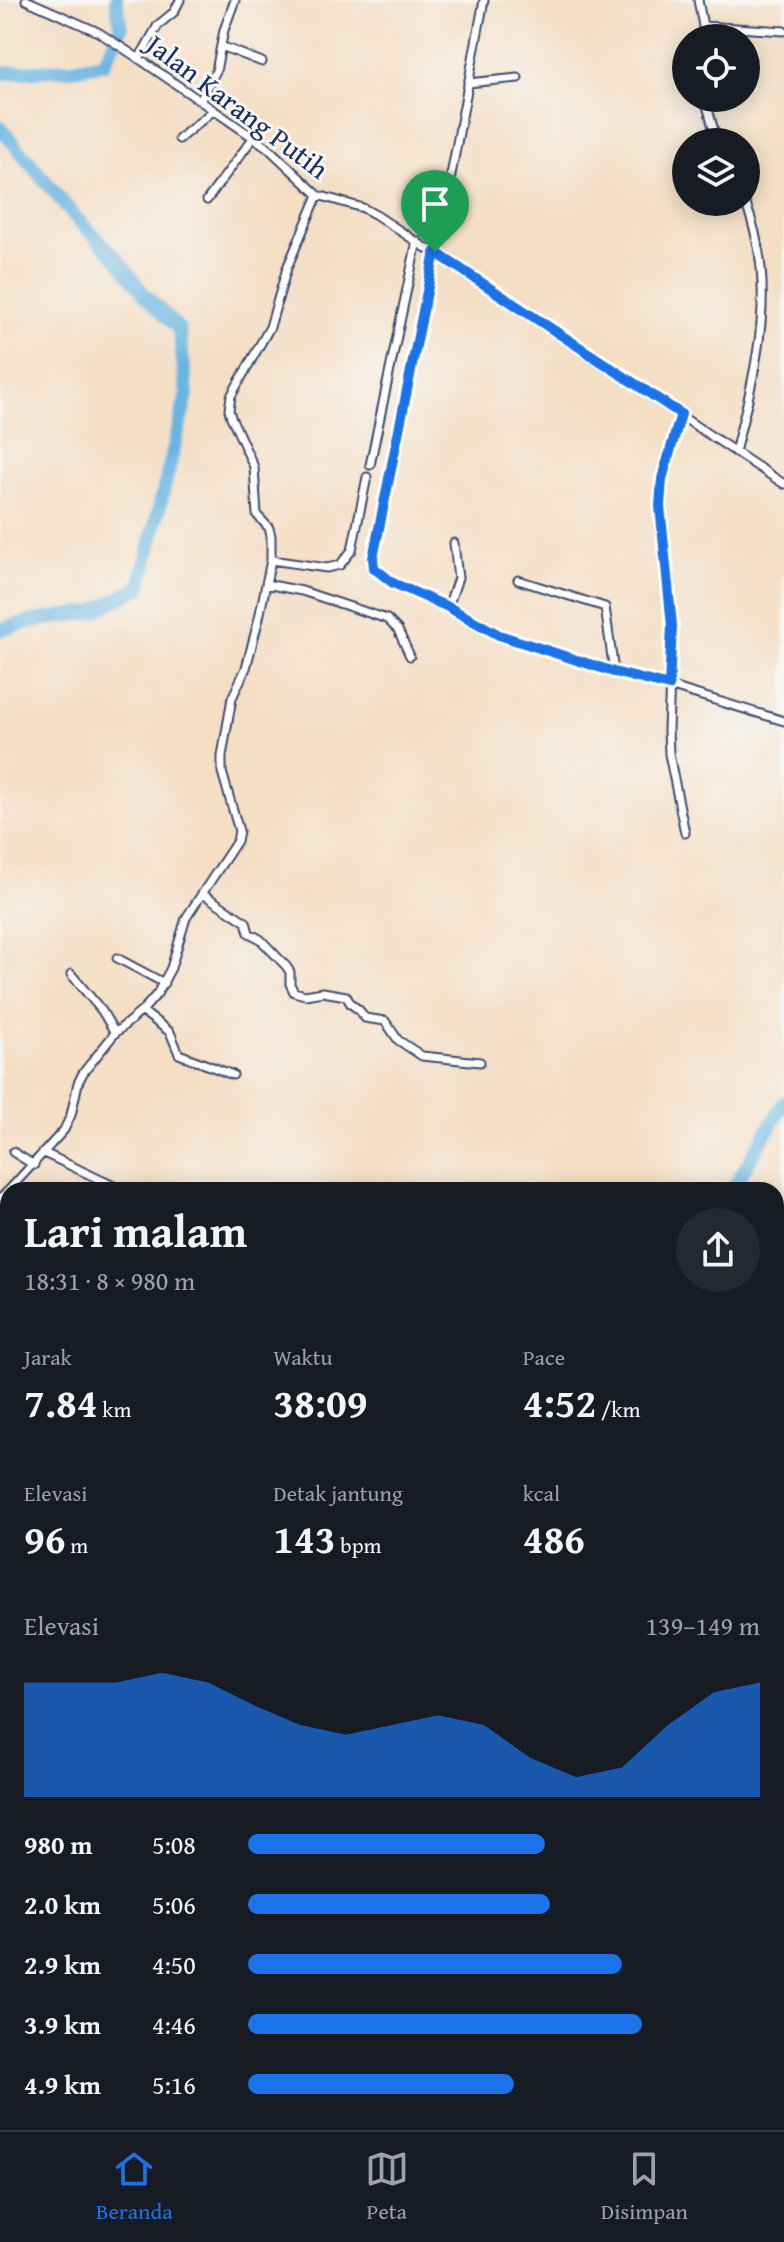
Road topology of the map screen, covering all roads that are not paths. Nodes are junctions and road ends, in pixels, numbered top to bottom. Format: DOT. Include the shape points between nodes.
graph roads {
  1 [pos="26,0"];
  2 [pos="180,0"];
  3 [pos="235,0"];
  4 [pos="484,0"];
  5 [pos="698,0"];
  6 [pos="703,24"];
  7 [pos="760,30"];
  8 [pos="784,31"];
  9 [pos="221,46"];
  10 [pos="137,58"];
  11 [pos="262,62"];
  12 [pos="518,78"];
  13 [pos="468,83"];
  14 [pos="200,101"];
  15 [pos="214,110"];
  16 [pos="253,138"];
  17 [pos="179,139"];
  18 [pos="318,195"];
  19 [pos="207,200"];
  20 [pos="750,216"];
  21 [pos="417,241"];
  22 [pos="435,252"];
  23 [pos="681,414"];
  24 [pos="735,452"];
  25 [pos="370,465"];
  26 [pos="367,477"];
  27 [pos="784,484"];
  28 [pos="454,543"];
  29 [pos="271,560"];
  30 [pos="518,580"];
  31 [pos="266,584"];
  32 [pos="448,607"];
  33 [pos="410,656"];
  34 [pos="614,672"];
  35 [pos="669,686"];
  36 [pos="784,721"];
  37 [pos="685,833"];
  38 [pos="203,894"];
  39 [pos="117,958"];
  40 [pos="71,974"];
  41 [pos="164,983"];
  42 [pos="142,1011"];
  43 [pos="115,1033"];
  44 [pos="480,1062"];
  45 [pos="233,1075"];
  46 [pos="13,1152"];
  47 [pos="44,1153"];
  48 [pos="34,1165"];
  49 [pos="16,1182"];
  50 [pos="105,1182"];
  1 -- 10 [label="street, Jalan Karang Putih" via="98,32"];
  2 -- 10 [label="street"];
  3 -- 9 [label="street"];
  4 -- 13 [label="street"];
  5 -- 6 [label="street"];
  7 -- 8 [label="street"];
  9 -- 11 [label="street"];
  9 -- 14 [label="street" via="216,71"];
  10 -- 14 [label="street, Jalan Karang Putih"];
  12 -- 13 [label="street"];
  13 -- 22 [label="street"];
  14 -- 15 [label="street, Jalan Karang Putih"];
  15 -- 16 [label="street, Jalan Karang Putih"];
  15 -- 17 [label="street"];
  16 -- 18 [label="street, Jalan Karang Putih"];
  16 -- 19 [label="street"];
  18 -- 21 [label="street, Jalan Karang Putih" via="363,208"];
  18 -- 29 [label="street" via="290,259 270,327 230,403 254,467 258,518 271,532"];
  20 -- 24 [label="street" via="761,254 762,311"];
  21 -- 22 [label="street, Jalan Karang Putih"];
  21 -- 25 [label="street"];
  22 -- 23 [label="street, Jalan Karang Putih"];
  22 -- 32 [label="street" via="373,564 393,583"];
  23 -- 24 [label="street, Jalan Karang Putih"];
  23 -- 35 [label="street" via="660,490 672,626"];
  24 -- 27 [label="street, Jalan Karang Putih"];
  26 -- 29 [label="street" via="352,550 340,565"];
  28 -- 32 [label="street" via="458,578"];
  29 -- 31 [label="street"];
  30 -- 34 [label="street" via="605,607"];
  31 -- 33 [label="street" via="387,619"];
  31 -- 38 [label="street" via="250,657 232,698 222,756 238,836"];
  32 -- 34 [label="street" via="499,635"];
  34 -- 35 [label="street"];
  35 -- 36 [label="street"];
  35 -- 37 [label="street" via="669,754"];
  38 -- 41 [label="street" via="186,918"];
  38 -- 44 [label="street" via="246,922 249,933 288,969 294,992 346,996 365,1018 385,1021 398,1040 422,1056"];
  39 -- 41 [label="street"];
  40 -- 43 [label="street"];
  41 -- 42 [label="street"];
  42 -- 43 [label="street"];
  42 -- 45 [label="street" via="170,1032 179,1054"];
  43 -- 47 [label="street" via="83,1073 64,1130"];
  46 -- 48 [label="street"];
  47 -- 48 [label="street"];
  47 -- 50 [label="street"];
  48 -- 49 [label="street"];
}
